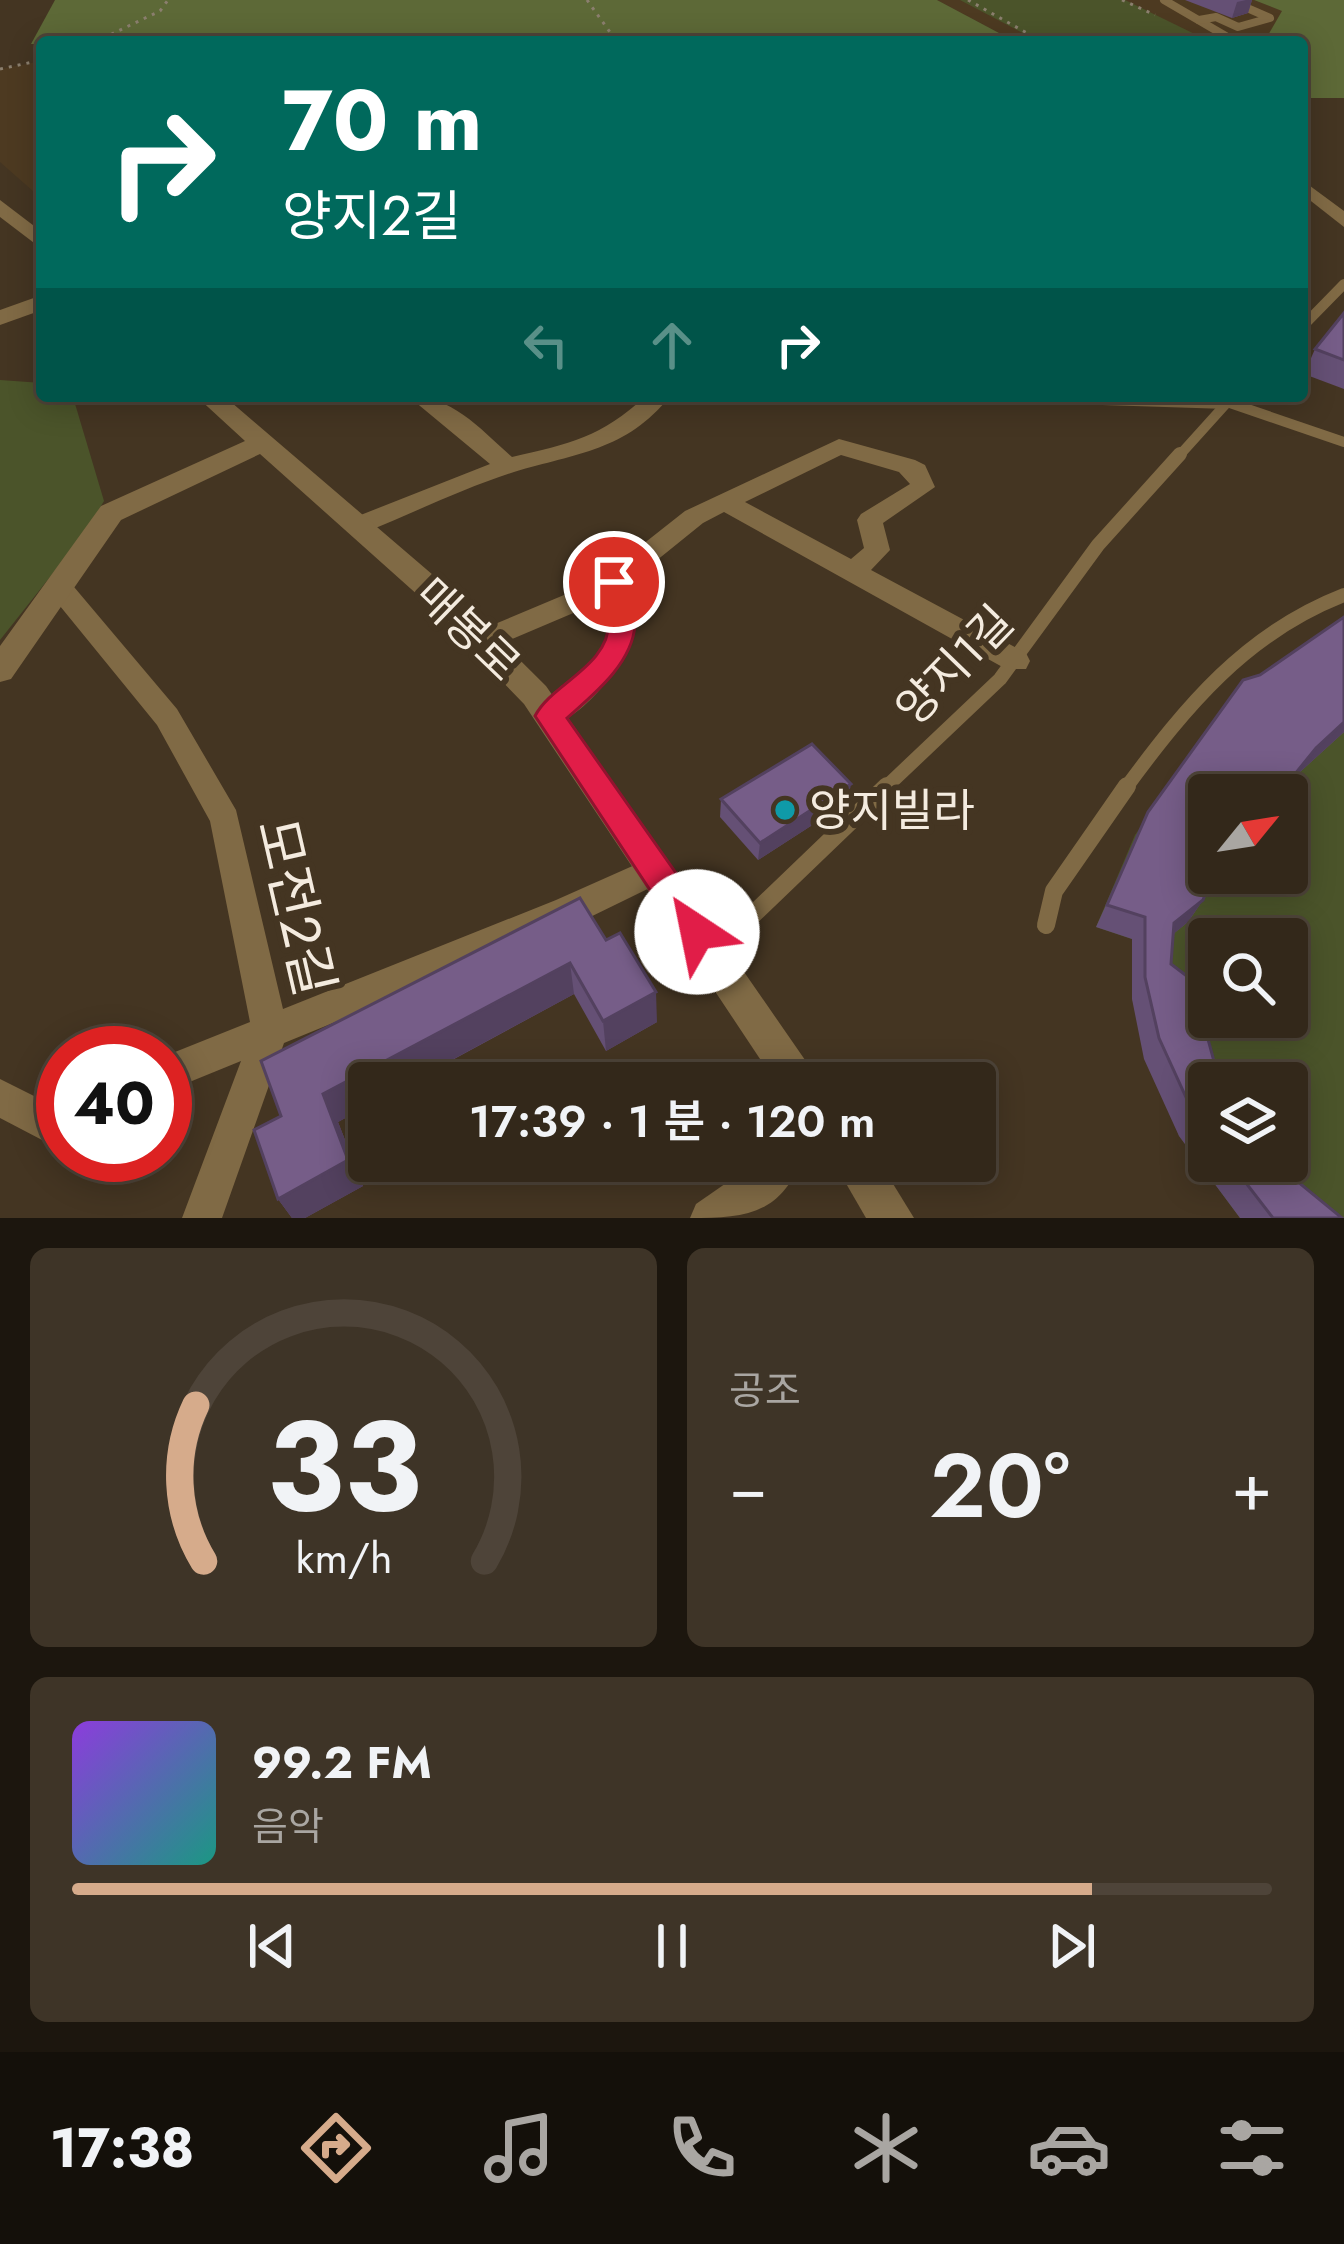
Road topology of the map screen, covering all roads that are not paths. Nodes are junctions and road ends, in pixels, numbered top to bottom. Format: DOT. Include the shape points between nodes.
graph roads {
  1 [pos="1164,0"];
  2 [pos="1229,0"];
  3 [pos="1199,20"];
  4 [pos="1226,36"];
  5 [pos="1308,190"];
  6 [pos="0,206"];
  7 [pos="1344,220"];
  8 [pos="36,238"];
  9 [pos="1344,284"];
  10 [pos="36,304"];
  11 [pos="0,318"];
  12 [pos="1308,321"];
  13 [pos="216,402"];
  14 [pos="429,402"];
  15 [pos="652,402"];
  16 [pos="1227,402"];
  17 [pos="1238,402"];
  18 [pos="1344,442"];
  19 [pos="262,443"];
  20 [pos="507,466"];
  21 [pos="723,501"];
  22 [pos="357,526"];
  23 [pos="853,572"];
  24 [pos="611,584"];
  25 [pos="59,588"];
  26 [pos="1344,595"];
  27 [pos="481,641"];
  28 [pos="1016,661"];
  29 [pos="0,670"];
  30 [pos="549,716"];
  31 [pos="655,870"];
  32 [pos="1046,925"];
  33 [pos="717,962"];
  34 [pos="270,1032"];
  35 [pos="786,1062"];
  36 [pos="192,1063"];
  37 [pos="0,1098"];
  38 [pos="36,1118"];
  39 [pos="868,1182"];
  40 [pos="770,1187"];
  41 [pos="202,1218"];
  42 [pos="710,1218"];
  43 [pos="892,1218"];
  1 -- 3 [label="lane"];
  2 -- 3 [label="lane" via="1270,18 1238,28 1216,17"];
  3 -- 4 [label="lane"];
  5 -- 7 [label="street"];
  6 -- 8 [label="street"];
  9 -- 12 [label="lane"];
  10 -- 11 [label="street"];
  13 -- 19 [label="street, 매봉로"];
  14 -- 20 [label="street"];
  15 -- 20 [label="street" via="620,432"];
  16 -- 28 [label="lane, 양지1길" via="1098,545"];
  17 -- 18 [label="lane"];
  19 -- 22 [label="street, 매봉로"];
  19 -- 25 [label="street" via="111,512"];
  20 -- 22 [label="street"];
  21 -- 23 [label="street"];
  21 -- 23 [label="street" via="839,447 908,466 923,487 870,520 877,550"];
  21 -- 24 [label="street"];
  22 -- 27 [label="street, 매봉로"];
  23 -- 28 [label="street"];
  24 -- 27 [label="street"];
  24 -- 30 [label="street" via="622,622 614,648 595,677"];
  25 -- 29 [label="street"];
  25 -- 34 [label="street, 모전2길" via="167,716 225,819"];
  26 -- 32 [label="lane" via="1269,627 1225,666 1068,868"];
  27 -- 30 [label="street, 매봉로"];
  28 -- 33 [label="lane, 양지1길" via="739,928"];
  30 -- 31 [label="street, 매봉로"];
  31 -- 33 [label="street, 매봉로"];
  31 -- 34 [label="street"];
  33 -- 35 [label="street, 매봉로"];
  34 -- 36 [label="street"];
  34 -- 41 [label="street, 모전2길"];
  37 -- 38 [label="street"];
  39 -- 43 [label="street"];
  40 -- 42 [label="street"];
}
